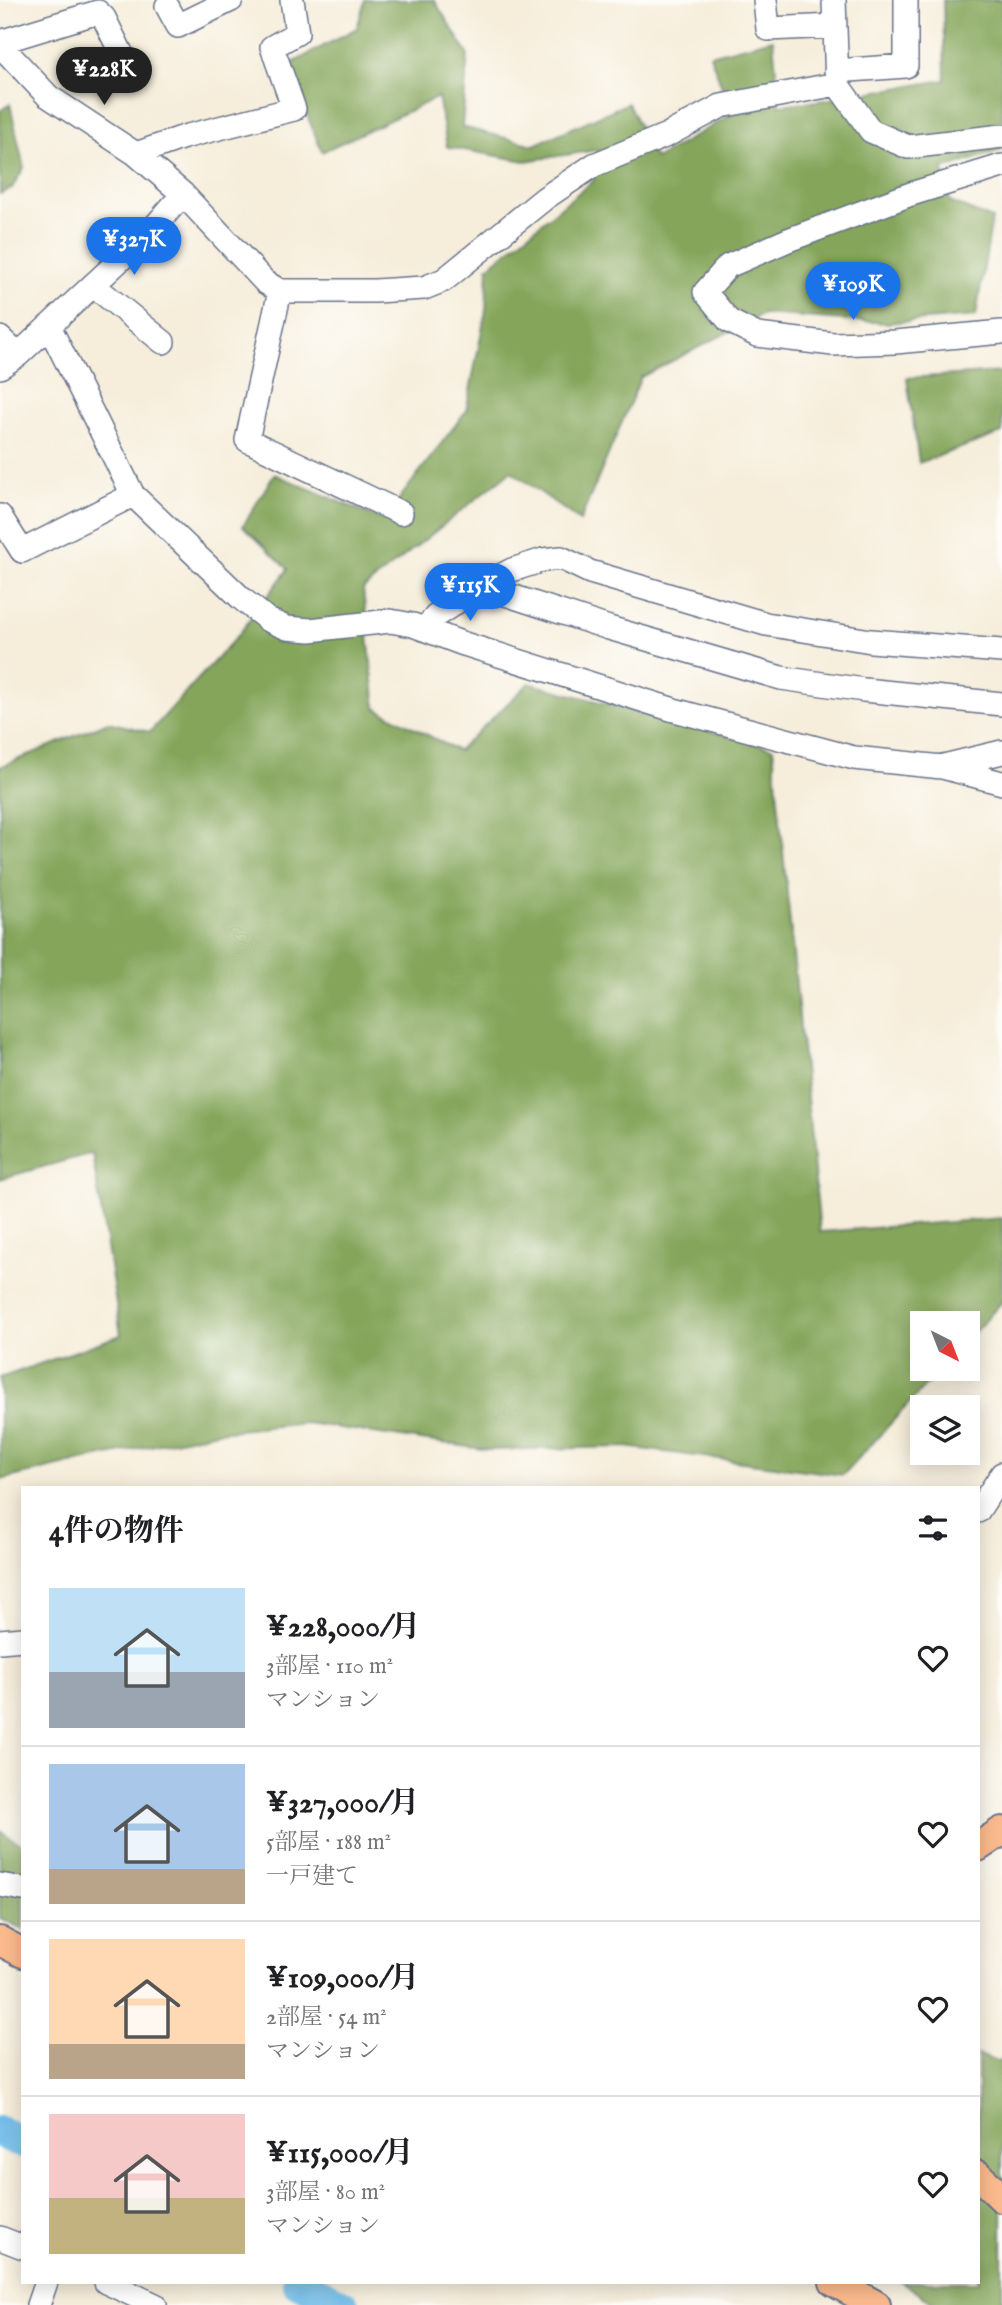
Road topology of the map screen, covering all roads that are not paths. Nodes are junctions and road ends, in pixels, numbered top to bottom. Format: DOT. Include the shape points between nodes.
graph roads {
  1 [pos="231,0"];
  2 [pos="292,0"];
  3 [pos="765,0"];
  4 [pos="834,0"];
  5 [pos="906,0"];
  6 [pos="167,6"];
  7 [pos="835,26"];
  8 [pos="0,43"];
  9 [pos="126,64"];
  10 [pos="837,78"];
  11 [pos="1002,136"];
  12 [pos="136,154"];
  13 [pos="1002,166"];
  14 [pos="183,194"];
  15 [pos="93,285"];
  16 [pos="281,290"];
  17 [pos="49,326"];
  18 [pos="1002,331"];
  19 [pos="0,338"];
  20 [pos="163,342"];
  21 [pos="9,361"];
  22 [pos="133,495"];
  23 [pos="401,513"];
  24 [pos="0,516"];
  25 [pos="481,586"];
  26 [pos="424,629"];
  27 [pos="1002,651"];
  28 [pos="1002,704"];
  29 [pos="1002,752"];
  30 [pos="942,767"];
  31 [pos="1002,783"];
  32 [pos="1002,1474"];
  33 [pos="980,1508"];
  34 [pos="21,1639"];
  35 [pos="0,1641"];
  36 [pos="1002,1831"];
  37 [pos="980,1846"];
  38 [pos="0,1885"];
  39 [pos="21,1889"];
  40 [pos="0,1941"];
  41 [pos="21,1951"];
  42 [pos="980,2177"];
  43 [pos="1002,2198"];
  44 [pos="0,2238"];
  45 [pos="21,2246"];
  46 [pos="45,2284"];
  47 [pos="110,2284"];
  48 [pos="838,2284"];
  49 [pos="38,2305"];
  50 [pos="155,2305"];
  51 [pos="876,2305"];
  1 -- 6 [label="street" via="178,26"];
  2 -- 12 [label="street" via="297,33 272,47 295,109"];
  3 -- 7 [label="street" via="768,29"];
  4 -- 7 [label="street"];
  5 -- 10 [label="street" via="906,66"];
  7 -- 10 [label="street"];
  8 -- 9 [label="street" via="99,12"];
  8 -- 12 [label="street" via="48,96"];
  10 -- 11 [label="street" via="871,131 908,147"];
  10 -- 16 [label="street" via="722,106 594,165 433,286"];
  12 -- 14 [label="street"];
  13 -- 18 [label="street" via="788,240 728,266 705,292 729,321 757,335 833,344"];
  14 -- 15 [label="street"];
  14 -- 16 [label="street" via="265,282"];
  15 -- 17 [label="street"];
  15 -- 20 [label="street"];
  16 -- 23 [label="street" via="247,440"];
  17 -- 21 [label="street"];
  17 -- 22 [label="street"];
  19 -- 21 [label="street"];
  22 -- 24 [label="street" via="22,551"];
  22 -- 26 [label="street" via="268,620 286,628 310,630 390,621"];
  25 -- 26 [label="street" via="438,614"];
  25 -- 27 [label="street" via="512,570 561,558 590,572 766,624 871,641"];
  25 -- 28 [label="street" via="781,678"];
  26 -- 30 [label="street" via="674,710 841,755"];
  29 -- 30 [label="street"];
  30 -- 31 [label="street"];
  32 -- 33 [label="street"];
  34 -- 35 [label="street"];
  36 -- 37 [label="main road"];
  38 -- 39 [label="street"];
  40 -- 41 [label="main road"];
  42 -- 43 [label="main road"];
  44 -- 45 [label="street"];
  46 -- 49 [label="street"];
  47 -- 50 [label="street"];
  48 -- 51 [label="main road"];
}
